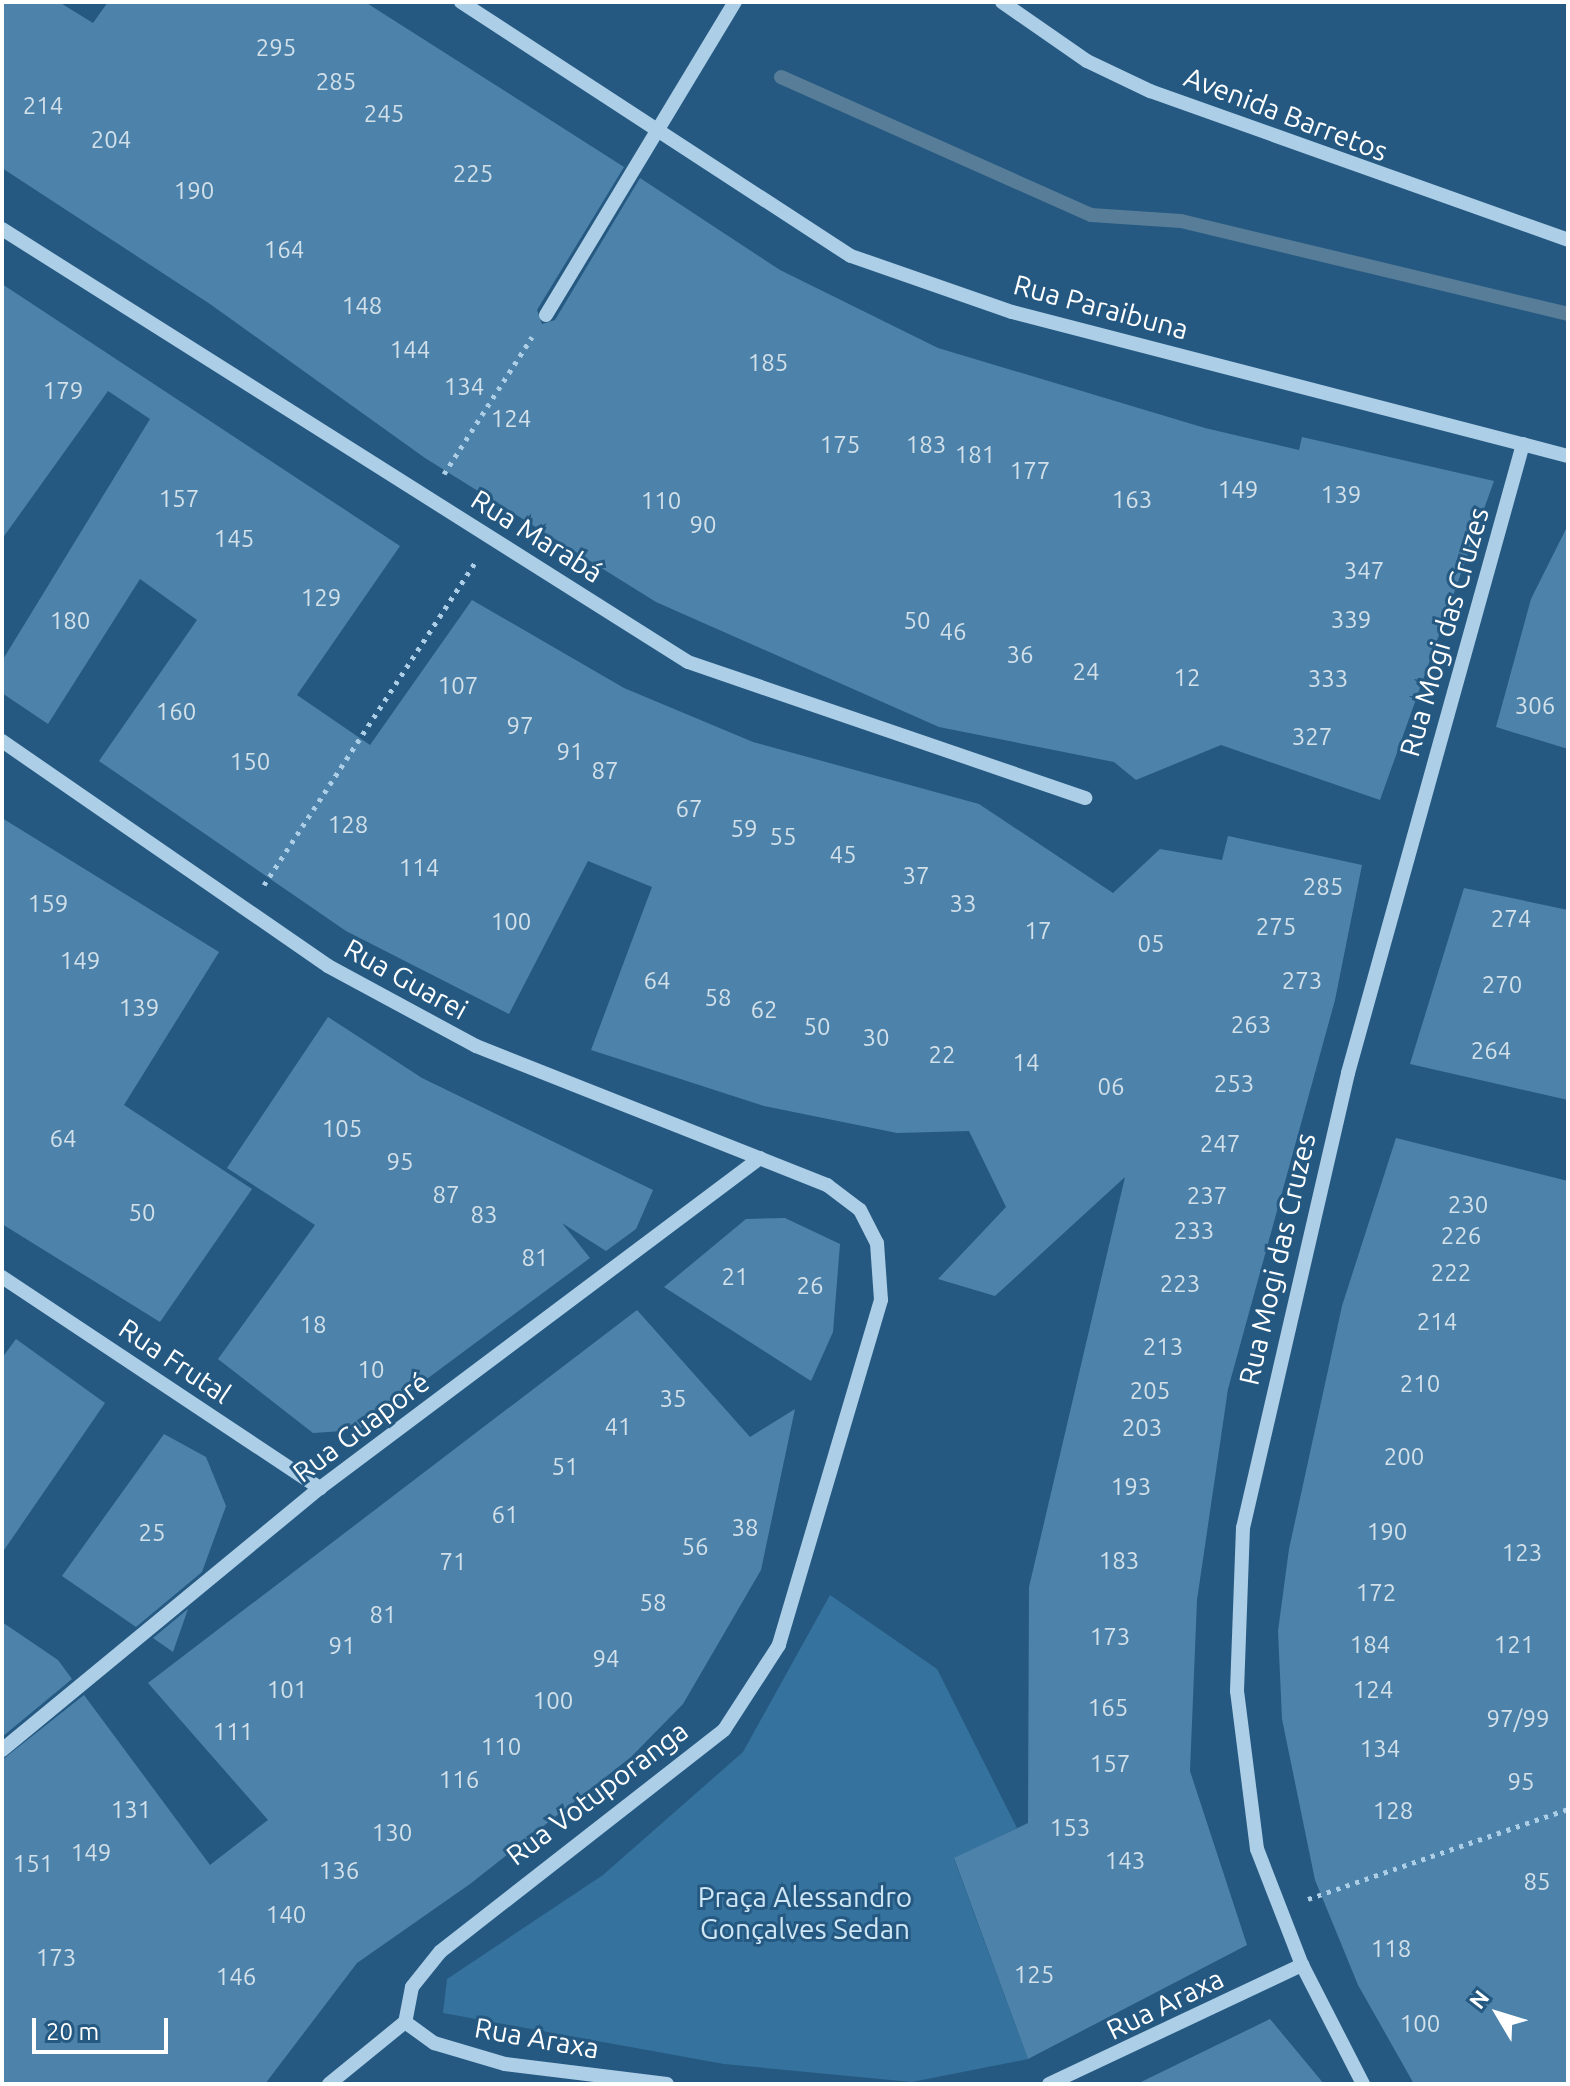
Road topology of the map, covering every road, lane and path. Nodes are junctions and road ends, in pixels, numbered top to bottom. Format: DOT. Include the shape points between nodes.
graph roads {
  1 [pos="461,2"];
  2 [pos="735,2"];
  3 [pos="1002,2"];
  4 [pos="654,129"];
  5 [pos="2,229"];
  6 [pos="1568,240"];
  7 [pos="546,315"];
  8 [pos="1523,444"];
  9 [pos="1568,456"];
  10 [pos="429,498"];
  11 [pos="490,537"];
  12 [pos="2,741"];
  13 [pos="1085,798"];
  14 [pos="245,912"];
  15 [pos="760,1158"];
  16 [pos="827,1185"];
  17 [pos="2,1277"];
  18 [pos="320,1488"];
  19 [pos="2,1750"];
  20 [pos="1568,1809"];
  21 [pos="1280,1908"];
  22 [pos="1302,1965"];
  23 [pos="405,2022"];
  24 [pos="329,2084"];
  25 [pos="667,2084"];
  26 [pos="1049,2084"];
  27 [pos="1363,2084"];
  1 -- 4 [label="street"];
  2 -- 4 [label="street"];
  3 -- 6 [label="street, Avenida Barretos" via="1087,61 1150,91"];
  4 -- 7 [label="street"];
  4 -- 8 [label="street, Rua Paraibuna" via="851,256 924,284"];
  5 -- 10 [label="street, Rua Marabá"];
  7 -- 10 [label="path"];
  8 -- 9 [label="street, Rua Paraibuna"];
  8 -- 21 [label="street, Rua Mogi das Cruzes" via="1348,1073 1243,1528 1237,1691 1257,1849"];
  10 -- 11 [label="street, Rua Marabá"];
  11 -- 13 [label="street, Rua Marabá" via="688,662"];
  11 -- 14 [label="path"];
  12 -- 14 [label="street, Rua Guarei"];
  14 -- 15 [label="street, Rua Guarei" via="476,1046"];
  15 -- 16 [label="street, Rua Guarei"];
  15 -- 18 [label="street, Rua Guaporé"];
  16 -- 23 [label="street, Rua Votuporanga" via="860,1210 877,1243 881,1300 779,1645 724,1730 440,1952 412,1987"];
  17 -- 18 [label="street, Rua Frutal"];
  18 -- 19 [label="street, Rua Guaporé"];
  20 -- 21 [label="path"];
  21 -- 22 [label="street, Rua Mogi das Cruzes"];
  22 -- 26 [label="street, Rua Araxa"];
  22 -- 27 [label="street, Rua Mogi das Cruzes"];
  23 -- 24 [label="street"];
  23 -- 25 [label="street, Rua Araxa" via="434,2043 505,2064"];
}
